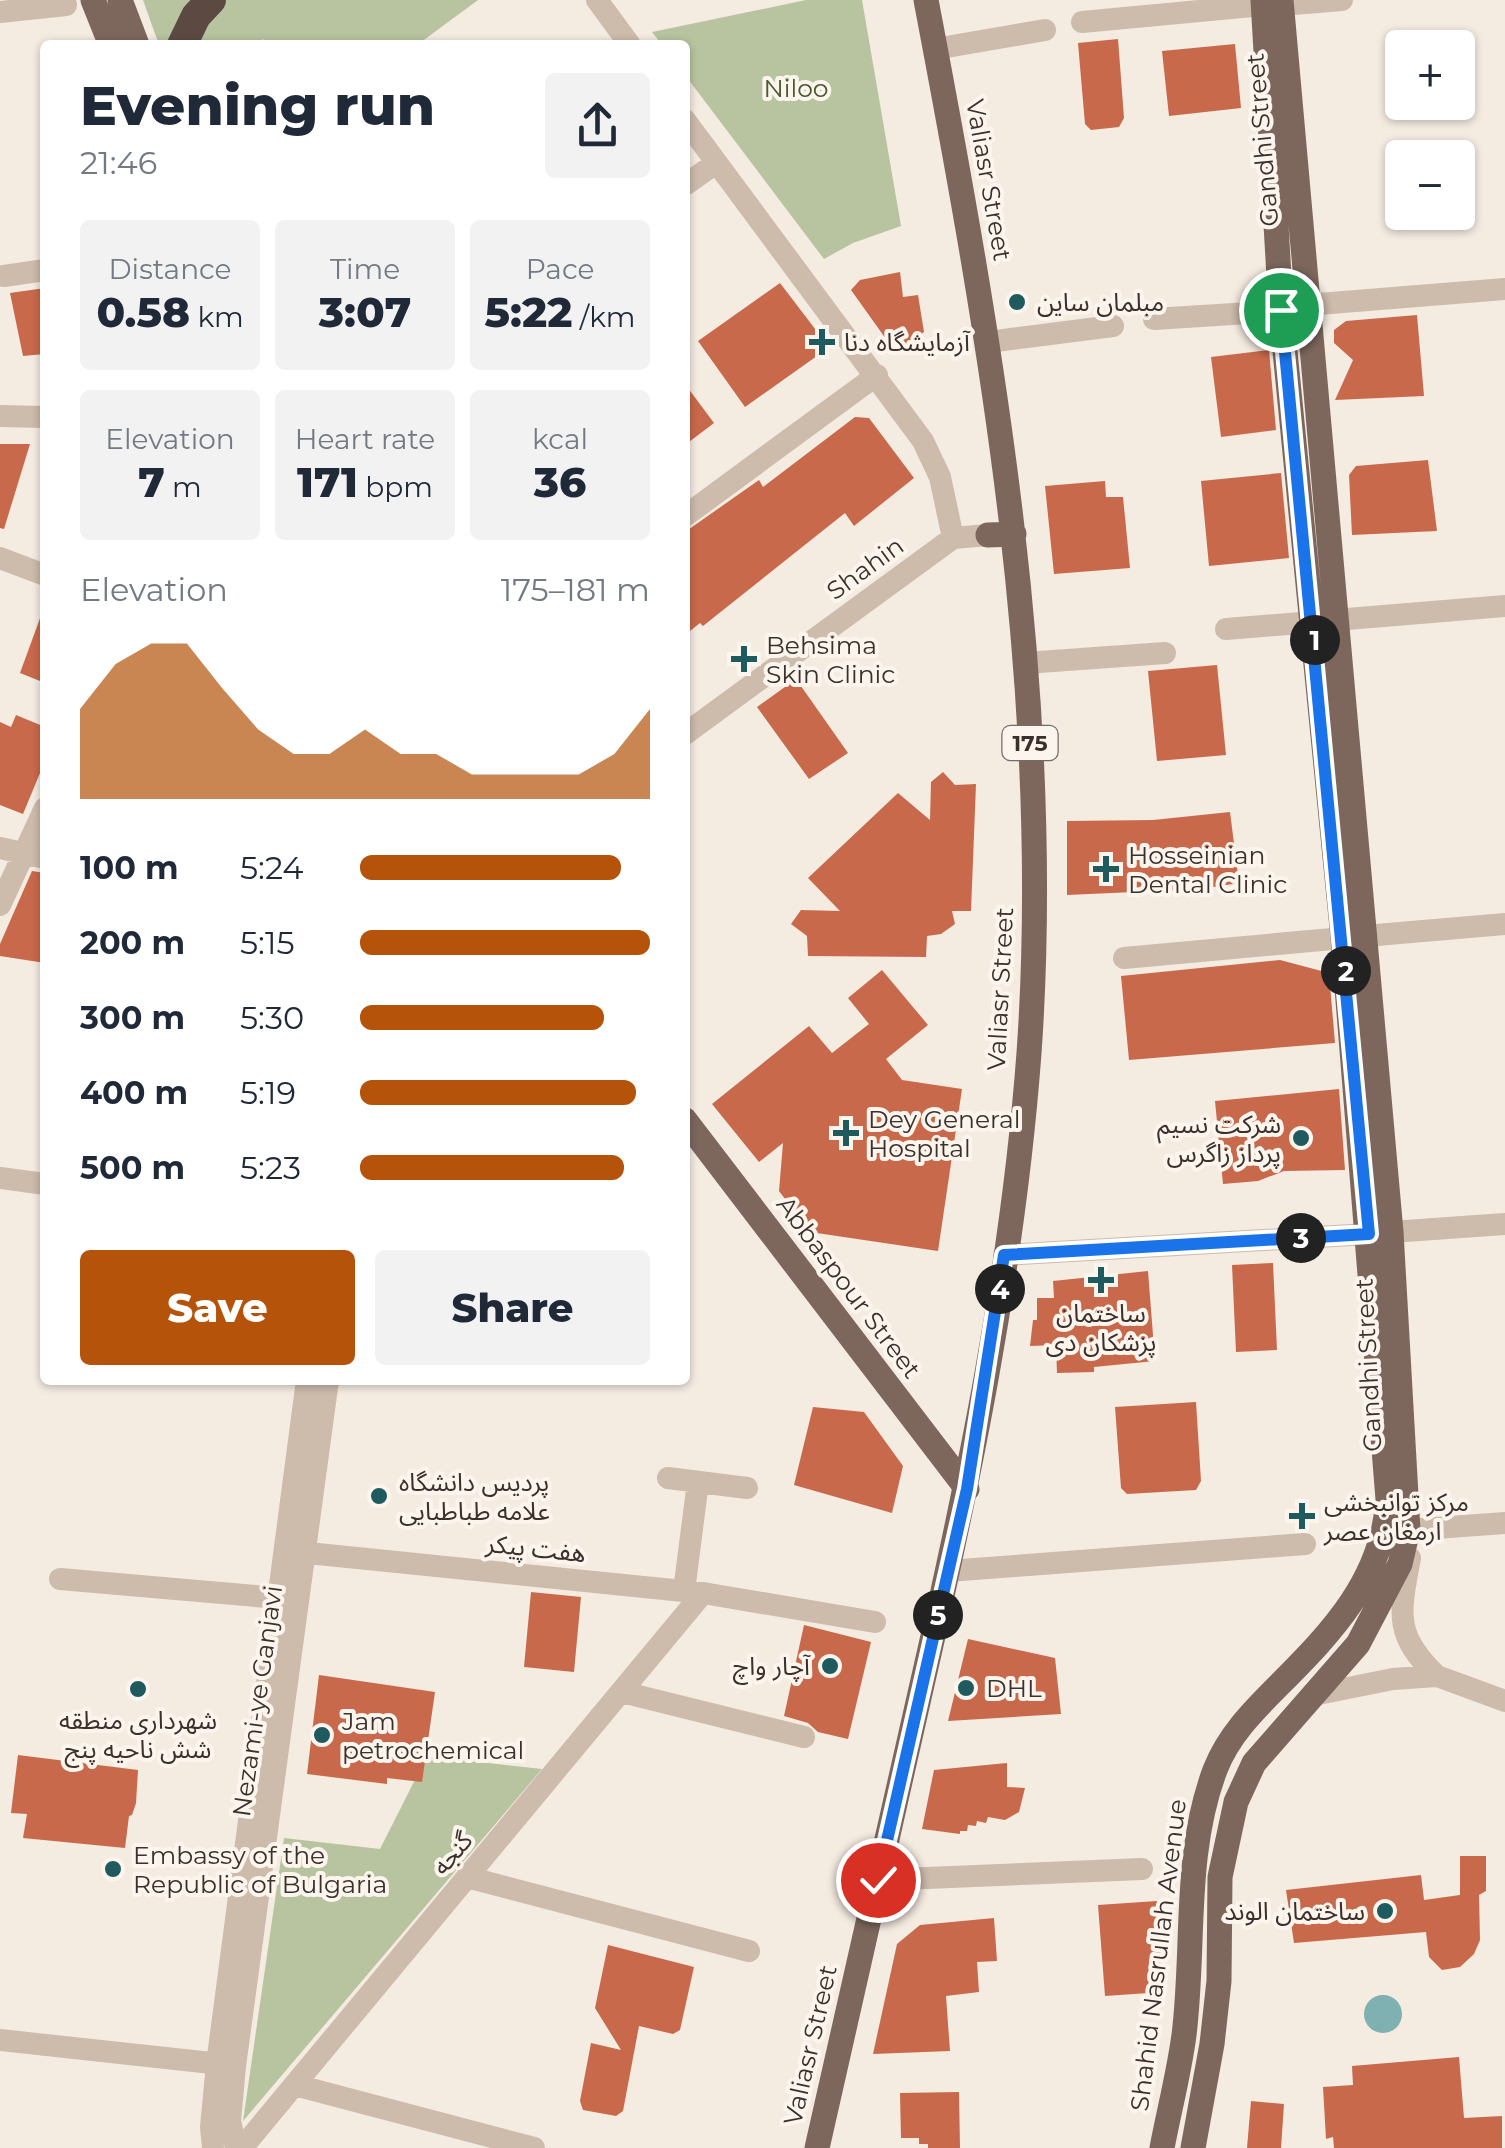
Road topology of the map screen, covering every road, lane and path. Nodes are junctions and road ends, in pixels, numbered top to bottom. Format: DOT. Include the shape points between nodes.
graph roads {
  1 [pos="93,0"];
  2 [pos="120,0"];
  3 [pos="211,0"];
  4 [pos="597,0"];
  5 [pos="926,0"];
  6 [pos="1342,0"];
  7 [pos="1272,3"];
  8 [pos="66,5"];
  9 [pos="0,12"];
  10 [pos="1082,22"];
  11 [pos="1045,30"];
  12 [pos="109,40"];
  13 [pos="135,40"];
  14 [pos="184,40"];
  15 [pos="623,40"];
  16 [pos="936,49"];
  17 [pos="690,127"];
  18 [pos="716,162"];
  19 [pos="690,181"];
  20 [pos="40,271"];
  21 [pos="4,276"];
  22 [pos="1505,289"];
  23 [pos="1293,308"];
  24 [pos="1154,320"];
  25 [pos="1113,326"];
  26 [pos="988,342"];
  27 [pos="877,375"];
  28 [pos="0,416"];
  29 [pos="40,417"];
  30 [pos="690,512"];
  31 [pos="1001,535"];
  32 [pos="952,538"];
  33 [pos="0,558"];
  34 [pos="40,573"];
  35 [pos="1505,606"];
  36 [pos="1324,621"];
  37 [pos="1226,629"];
  38 [pos="1165,653"];
  39 [pos="1026,663"];
  40 [pos="690,730"];
  41 [pos="40,832"];
  42 [pos="0,848"];
  43 [pos="35,857"];
  44 [pos="0,905"];
  45 [pos="1505,924"];
  46 [pos="1354,937"];
  47 [pos="1124,958"];
  48 [pos="690,1127"];
  49 [pos="0,1178"];
  50 [pos="40,1183"];
  51 [pos="1505,1224"];
  52 [pos="1380,1233"];
  53 [pos="1004,1255"];
  54 [pos="306,1385"];
  55 [pos="327,1385"];
  56 [pos="668,1478"];
  57 [pos="698,1482"];
  58 [pos="747,1488"];
  59 [pos="967,1489"];
  60 [pos="1505,1523"];
  61 [pos="1400,1534"];
  62 [pos="1305,1544"];
  63 [pos="294,1551"];
  64 [pos="948,1571"];
  65 [pos="60,1578"];
  66 [pos="694,1592"];
  67 [pos="288,1599"];
  68 [pos="875,1622"];
  69 [pos="1437,1676"];
  70 [pos="622,1692"];
  71 [pos="1318,1694"];
  72 [pos="1505,1700"];
  73 [pos="804,1737"];
  74 [pos="1142,1869"];
  75 [pos="467,1878"];
  76 [pos="878,1880"];
  77 [pos="749,1952"];
  78 [pos="0,2040"];
  79 [pos="226,2065"];
  80 [pos="295,2085"];
  81 [pos="214,2148"];
  82 [pos="239,2148"];
  83 [pos="534,2148"];
  84 [pos="817,2148"];
  85 [pos="1162,2148"];
  86 [pos="1193,2148"];
  1 -- 12 [label="main road"];
  2 -- 13 [label="main road"];
  3 -- 14 [label="highway"];
  4 -- 15 [label="street"];
  5 -- 16 [label="main road, Valiasr Street / 175"];
  6 -- 7 [label="street"];
  7 -- 10 [label="street"];
  7 -- 23 [label="main road, Gandhi Street"];
  8 -- 9 [label="street"];
  11 -- 16 [label="street"];
  16 -- 26 [label="main road, Valiasr Street / 175"];
  17 -- 18 [label="street"];
  18 -- 19 [label="street"];
  18 -- 27 [label="street"];
  20 -- 21 [label="street"];
  22 -- 23 [label="street"];
  23 -- 24 [label="street"];
  23 -- 36 [label="main road, Gandhi Street"];
  25 -- 26 [label="street"];
  26 -- 31 [label="main road, Valiasr Street / 175"];
  27 -- 30 [label="street"];
  27 -- 32 [label="street" via="936,464"];
  28 -- 29 [label="street"];
  31 -- 32 [label="street"];
  31 -- 39 [label="main road, Valiasr Street / 175"];
  32 -- 40 [label="street, Shahin"];
  33 -- 34 [label="street"];
  35 -- 36 [label="street"];
  36 -- 37 [label="street"];
  36 -- 46 [label="main road, Gandhi Street"];
  38 -- 39 [label="street"];
  39 -- 53 [label="main road, Valiasr Street / 175" via="1032,961"];
  41 -- 43 [label="street"];
  42 -- 43 [label="street"];
  43 -- 44 [label="street"];
  45 -- 46 [label="street"];
  46 -- 47 [label="street"];
  46 -- 52 [label="main road, Gandhi Street"];
  48 -- 59 [label="main road, Abbaspour Street"];
  49 -- 50 [label="street"];
  51 -- 52 [label="street"];
  52 -- 53 [label="street"];
  52 -- 61 [label="main road, Gandhi Street" via="1388,1488"];
  53 -- 59 [label="main road, Valiasr Street / 175"];
  54 -- 63 [label="street, Nezami-ye Ganjavi"];
  55 -- 63 [label="street, Nezami-ye Ganjavi"];
  56 -- 57 [label="street"];
  57 -- 58 [label="street"];
  57 -- 66 [label="street"];
  59 -- 64 [label="main road, Valiasr Street / 175"];
  60 -- 61 [label="street"];
  61 -- 69 [label="street" via="1410,1560 1401,1619 1410,1646"];
  61 -- 71 [label="main road, Shahid Nasrullah Avenue" via="1372,1621"];
  61 -- 85 [label="main road, Shahid Nasrullah Avenue" via="1375,1560 1333,1632 1234,1732 1216,1768 1202,1813 1184,2035"];
  62 -- 64 [label="street"];
  63 -- 66 [label="street, هفت پیکر"];
  63 -- 67 [label="street, Nezami-ye Ganjavi"];
  64 -- 76 [label="main road, Valiasr Street / 175"];
  65 -- 67 [label="street"];
  66 -- 68 [label="street, هفت پیکر"];
  66 -- 70 [label="street, گنجه"];
  67 -- 79 [label="street, Nezami-ye Ganjavi"];
  69 -- 71 [label="street"];
  69 -- 72 [label="street"];
  70 -- 73 [label="street"];
  70 -- 75 [label="street, گنجه"];
  71 -- 86 [label="main road, Shahid Nasrullah Avenue" via="1254,1762 1236,1802 1220,1877 1219,1981"];
  74 -- 76 [label="street"];
  75 -- 77 [label="street"];
  75 -- 80 [label="street, گنجه"];
  76 -- 84 [label="main road, Valiasr Street / 175"];
  78 -- 79 [label="street"];
  79 -- 81 [label="street, Nezami-ye Ganjavi" via="211,2127"];
  79 -- 82 [label="street, Nezami-ye Ganjavi"];
  80 -- 82 [label="street, گنجه"];
  80 -- 83 [label="street"];
}
